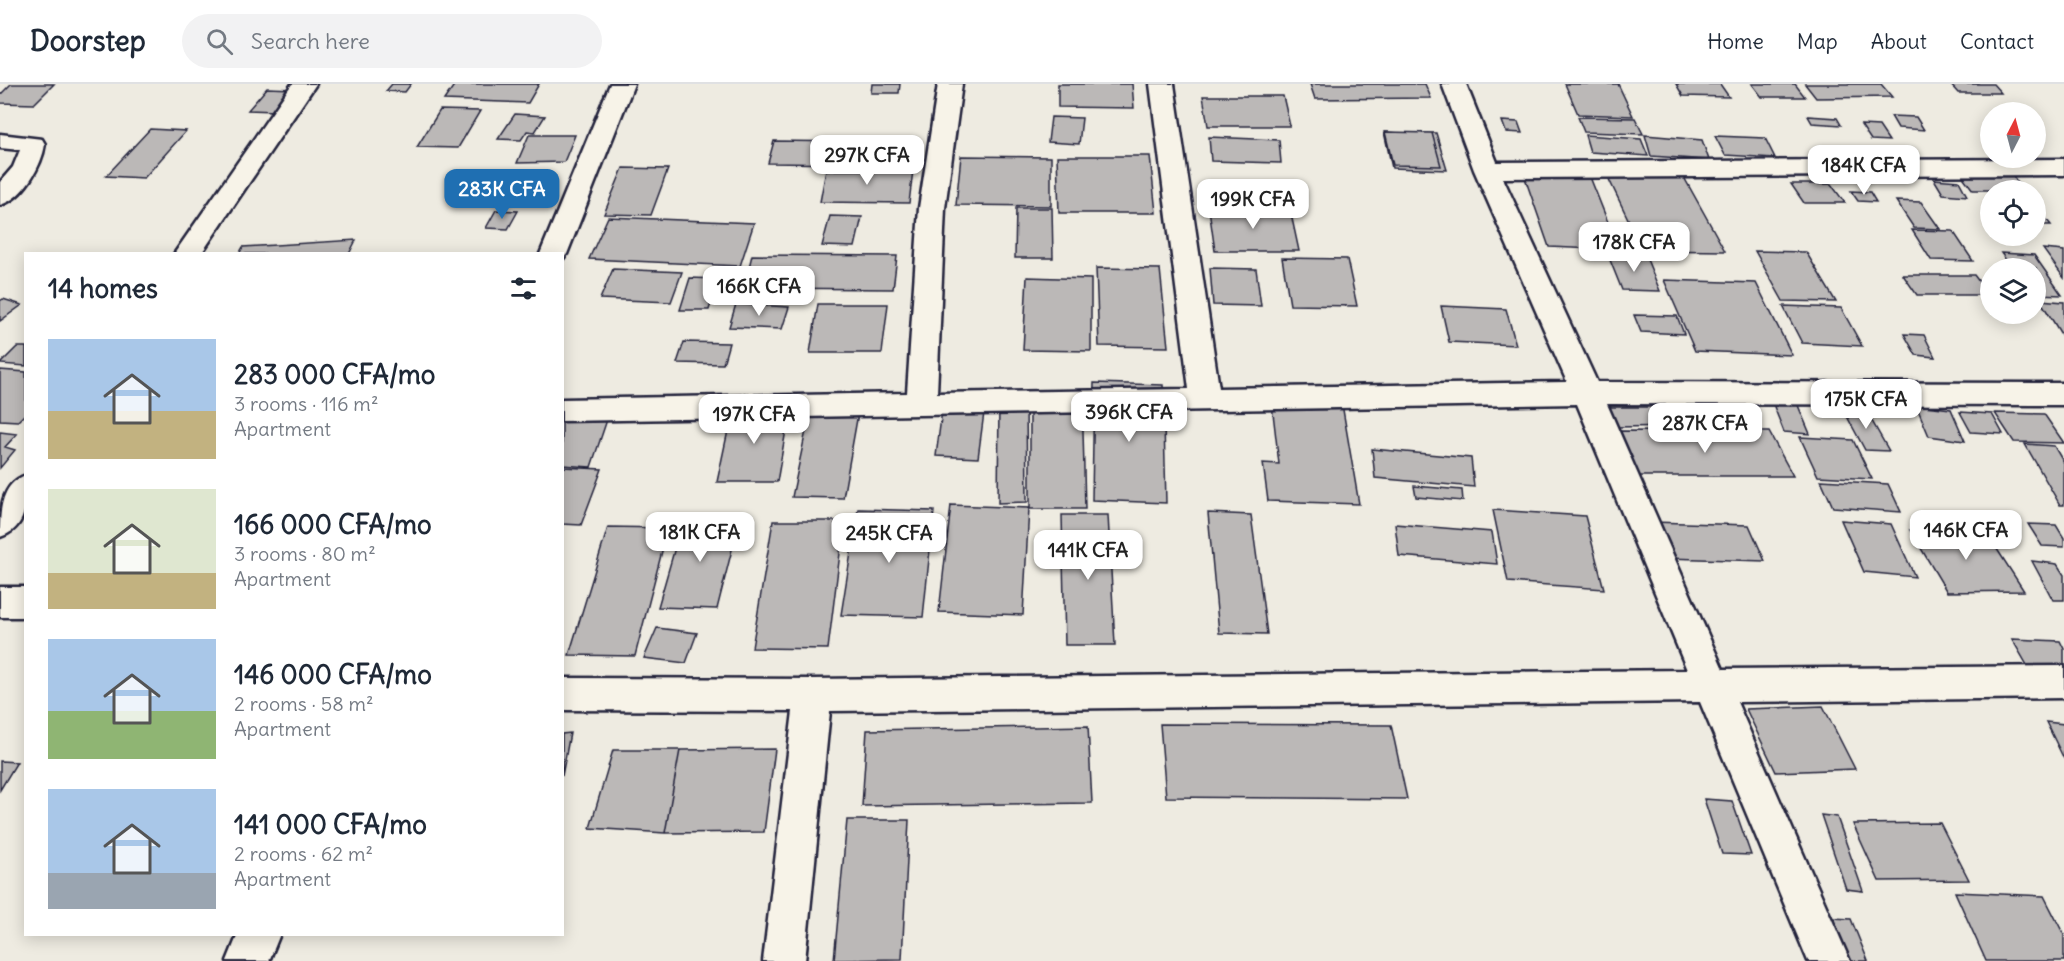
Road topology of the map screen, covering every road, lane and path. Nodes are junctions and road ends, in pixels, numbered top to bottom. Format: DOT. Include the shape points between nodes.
graph roads {
  1 [pos="304,84"];
  2 [pos="622,84"];
  3 [pos="950,84"];
  4 [pos="1162,84"];
  5 [pos="1454,84"];
  6 [pos="0,141"];
  7 [pos="2064,167"];
  8 [pos="1488,170"];
  9 [pos="0,197"];
  10 [pos="188,252"];
  11 [pos="554,252"];
  12 [pos="1587,393"];
  13 [pos="2064,394"];
  14 [pos="1205,399"];
  15 [pos="921,405"];
  16 [pos="564,410"];
  17 [pos="24,490"];
  18 [pos="0,524"];
  19 [pos="0,602"];
  20 [pos="24,602"];
  21 [pos="2064,682"];
  22 [pos="1710,686"];
  23 [pos="564,694"];
  24 [pos="813,695"];
  25 [pos="258,936"];
  26 [pos="248,961"];
  27 [pos="784,961"];
  28 [pos="1829,961"];
  1 -- 10 [label="street"];
  2 -- 11 [label="street"];
  3 -- 15 [label="street" via="932,208"];
  4 -- 14 [label="street"];
  5 -- 8 [label="street"];
  6 -- 9 [label="street" via="33,144 32,156"];
  7 -- 8 [label="street"];
  8 -- 12 [label="street"];
  12 -- 13 [label="street"];
  12 -- 14 [label="street"];
  12 -- 22 [label="street"];
  14 -- 15 [label="street"];
  15 -- 16 [label="street"];
  17 -- 18 [label="street"];
  19 -- 20 [label="street"];
  21 -- 22 [label="street"];
  22 -- 24 [label="street"];
  22 -- 28 [label="street"];
  23 -- 24 [label="street"];
  24 -- 27 [label="street"];
  25 -- 26 [label="street"];
}
